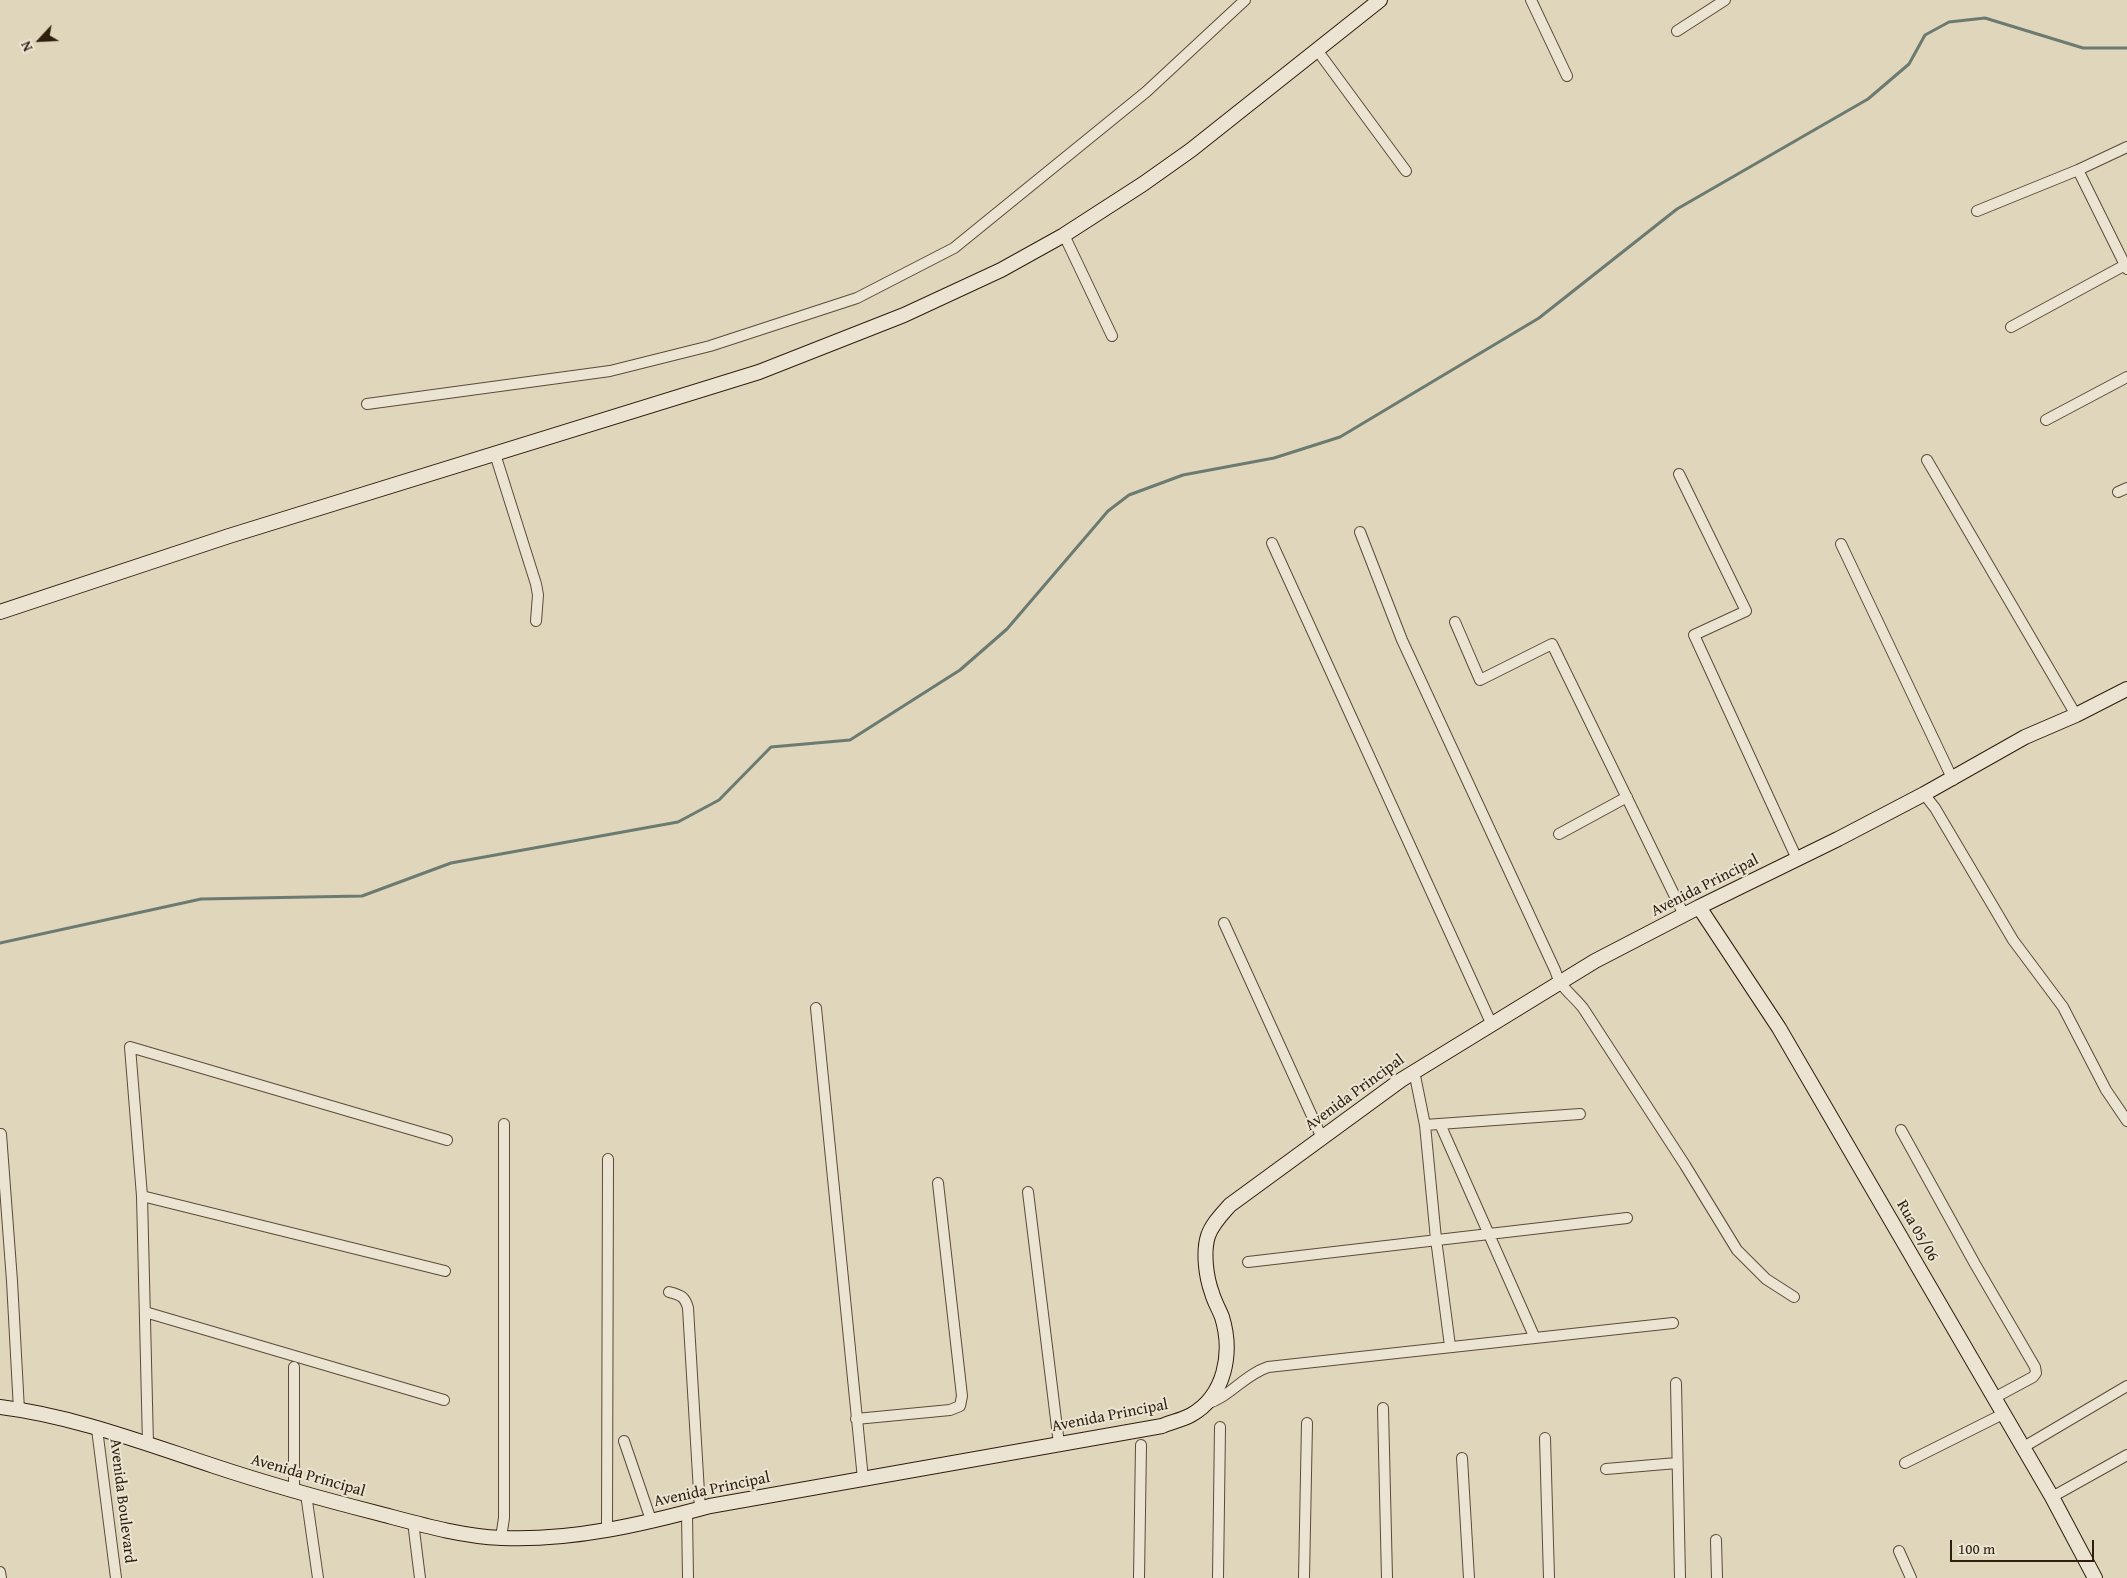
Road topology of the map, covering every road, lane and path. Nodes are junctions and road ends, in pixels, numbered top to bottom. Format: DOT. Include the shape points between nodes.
graph roads {
  1 [pos="1245,0"];
  2 [pos="1380,0"];
  3 [pos="1531,0"];
  4 [pos="1725,0"];
  5 [pos="1677,31"];
  6 [pos="1317,50"];
  7 [pos="1567,76"];
  8 [pos="2127,147"];
  9 [pos="2078,170"];
  10 [pos="1406,171"];
  11 [pos="1977,211"];
  12 [pos="1064,235"];
  13 [pos="2126,266"];
  14 [pos="2011,327"];
  15 [pos="1112,336"];
  16 [pos="2127,377"];
  17 [pos="367,404"];
  18 [pos="2046,420"];
  19 [pos="495,454"];
  20 [pos="1927,460"];
  21 [pos="1679,474"];
  22 [pos="1360,532"];
  23 [pos="1272,543"];
  24 [pos="1841,544"];
  25 [pos="0,612"];
  26 [pos="536,621"];
  27 [pos="1455,622"];
  28 [pos="2127,689"];
  29 [pos="2076,715"];
  30 [pos="1952,779"];
  31 [pos="1924,794"];
  32 [pos="1627,797"];
  33 [pos="1559,834"];
  34 [pos="1797,859"];
  35 [pos="1699,907"];
  36 [pos="1684,915"];
  37 [pos="1224,923"];
  38 [pos="1559,984"];
  39 [pos="816,1008"];
  40 [pos="1492,1026"];
  41 [pos="1414,1071"];
  42 [pos="1580,1114"];
  43 [pos="2127,1121"];
  44 [pos="504,1124"];
  45 [pos="1440,1124"];
  46 [pos="1426,1125"];
  47 [pos="1901,1130"];
  48 [pos="0,1134"];
  49 [pos="1322,1138"];
  50 [pos="447,1140"];
  51 [pos="608,1159"];
  52 [pos="938,1183"];
  53 [pos="1028,1192"];
  54 [pos="142,1196"];
  55 [pos="1627,1218"];
  56 [pos="1489,1233"];
  57 [pos="1436,1240"];
  58 [pos="1248,1262"];
  59 [pos="445,1271"];
  60 [pos="669,1292"];
  61 [pos="1794,1297"];
  62 [pos="145,1312"];
  63 [pos="1673,1322"];
  64 [pos="1534,1336"];
  65 [pos="1450,1346"];
  66 [pos="294,1367"];
  67 [pos="1676,1383"];
  68 [pos="2127,1386"];
  69 [pos="1994,1398"];
  70 [pos="444,1400"];
  71 [pos="1206,1404"];
  72 [pos="0,1408"];
  73 [pos="1383,1408"];
  74 [pos="19,1410"];
  75 [pos="2003,1414"];
  76 [pos="856,1419"];
  77 [pos="1307,1423"];
  78 [pos="1220,1427"];
  79 [pos="97,1429"];
  80 [pos="1546,1438"];
  81 [pos="624,1441"];
  82 [pos="148,1444"];
  83 [pos="1059,1444"];
  84 [pos="1141,1445"];
  85 [pos="2022,1448"];
  86 [pos="2127,1455"];
  87 [pos="1462,1458"];
  88 [pos="1677,1463"];
  89 [pos="1905,1463"];
  90 [pos="1606,1469"];
  91 [pos="863,1479"];
  92 [pos="300,1492"];
  93 [pos="2052,1497"];
  94 [pos="694,1511"];
  95 [pos="651,1520"];
  96 [pos="412,1522"];
  97 [pos="607,1529"];
  98 [pos="501,1538"];
  99 [pos="1716,1540"];
  100 [pos="1899,1551"];
  101 [pos="0,1572"];
  102 [pos="1,1578"];
  103 [pos="116,1578"];
  104 [pos="318,1578"];
  105 [pos="420,1578"];
  106 [pos="688,1578"];
  107 [pos="1139,1578"];
  108 [pos="1218,1578"];
  109 [pos="1304,1578"];
  110 [pos="1387,1578"];
  111 [pos="1469,1578"];
  112 [pos="1549,1578"];
  113 [pos="1680,1578"];
  114 [pos="1717,1578"];
  115 [pos="1911,1578"];
  116 [pos="2095,1578"];
  1 -- 17 [label="street" via="1146,92 954,248 857,298 710,346 610,371"];
  2 -- 6 [label="street"];
  3 -- 7 [label="street"];
  4 -- 5 [label="street"];
  6 -- 10 [label="street"];
  6 -- 12 [label="street" via="1191,150"];
  8 -- 9 [label="street"];
  9 -- 11 [label="street"];
  9 -- 13 [label="street"];
  12 -- 15 [label="street"];
  12 -- 19 [label="street" via="1001,270 904,315 768,369"];
  13 -- 14 [label="street"];
  16 -- 18 [label="street"];
  19 -- 25 [label="street" via="229,536"];
  19 -- 26 [label="street" via="536,584"];
  20 -- 29 [label="street"];
  21 -- 34 [label="street" via="1746,611 1694,635"];
  22 -- 38 [label="street" via="1402,640"];
  23 -- 40 [label="street"];
  24 -- 30 [label="street"];
  27 -- 32 [label="street" via="1480,680 1552,644"];
  28 -- 29 [label="street, Avenida Principal"];
  29 -- 30 [label="street, Avenida Principal" via="2025,737"];
  30 -- 31 [label="street, Avenida Principal"];
  31 -- 34 [label="street, Avenida Principal"];
  31 -- 43 [label="street" via="2013,940 2063,1008 2106,1090"];
  32 -- 33 [label="street"];
  32 -- 36 [label="street"];
  34 -- 35 [label="street, Avenida Principal"];
  35 -- 36 [label="street, Avenida Principal"];
  35 -- 69 [label="street, Rua 05/06" via="1779,1028"];
  36 -- 38 [label="street, Avenida Principal" via="1595,961"];
  37 -- 49 [label="street"];
  38 -- 40 [label="street, Avenida Principal"];
  38 -- 61 [label="street" via="1583,1008 1737,1250 1766,1279"];
  39 -- 76 [label="street"];
  40 -- 41 [label="street, Avenida Principal"];
  41 -- 46 [label="street"];
  41 -- 49 [label="street, Avenida Principal"];
  42 -- 45 [label="street"];
  44 -- 98 [label="street" via="504,1518"];
  45 -- 46 [label="street"];
  45 -- 56 [label="street"];
  46 -- 57 [label="street"];
  47 -- 69 [label="street" via="2035,1367 2036,1373 2032,1377"];
  48 -- 74 [label="street"];
  49 -- 71 [label="street, Avenida Principal" via="1230,1205 1208,1236 1207,1273 1222,1316 1227,1352 1222,1378"];
  50 -- 54 [label="street" via="130,1048"];
  51 -- 97 [label="street"];
  52 -- 76 [label="street" via="962,1396 960,1406 950,1410"];
  53 -- 83 [label="street"];
  54 -- 59 [label="street"];
  54 -- 62 [label="street"];
  55 -- 56 [label="street"];
  56 -- 57 [label="street"];
  56 -- 64 [label="street"];
  57 -- 58 [label="street"];
  57 -- 65 [label="street"];
  60 -- 94 [label="street" via="682,1295 688,1308"];
  62 -- 70 [label="street"];
  62 -- 82 [label="street"];
  63 -- 64 [label="street"];
  64 -- 65 [label="street"];
  65 -- 71 [label="street" via="1268,1367 1218,1400"];
  66 -- 92 [label="street"];
  67 -- 88 [label="street"];
  68 -- 85 [label="street"];
  69 -- 75 [label="street, Rua 05/06"];
  71 -- 83 [label="street, Avenida Principal" via="1191,1415 1162,1426"];
  72 -- 74 [label="street, Avenida Principal"];
  73 -- 110 [label="street"];
  74 -- 79 [label="street, Avenida Principal"];
  75 -- 85 [label="street, Rua 05/06"];
  75 -- 89 [label="street"];
  76 -- 91 [label="street"];
  77 -- 109 [label="street"];
  78 -- 108 [label="street"];
  79 -- 82 [label="street, Avenida Principal"];
  79 -- 103 [label="street, Avenida Boulevard"];
  80 -- 112 [label="street"];
  81 -- 95 [label="street"];
  82 -- 92 [label="street, Avenida Principal"];
  83 -- 91 [label="street, Avenida Principal"];
  84 -- 107 [label="street"];
  85 -- 93 [label="street, Rua 05/06"];
  86 -- 93 [label="street"];
  87 -- 111 [label="street"];
  88 -- 90 [label="street"];
  88 -- 113 [label="street"];
  91 -- 94 [label="street, Avenida Principal"];
  92 -- 96 [label="street, Avenida Principal"];
  92 -- 104 [label="street"];
  93 -- 116 [label="street, Rua 05/06"];
  94 -- 95 [label="street, Avenida Principal"];
  94 -- 106 [label="street"];
  95 -- 97 [label="street, Avenida Principal"];
  96 -- 98 [label="street, Avenida Principal" via="452,1533"];
  96 -- 105 [label="street"];
  97 -- 98 [label="street, Avenida Principal" via="532,1538"];
  99 -- 114 [label="street"];
  100 -- 115 [label="street"];
  101 -- 102 [label="street"];
}
